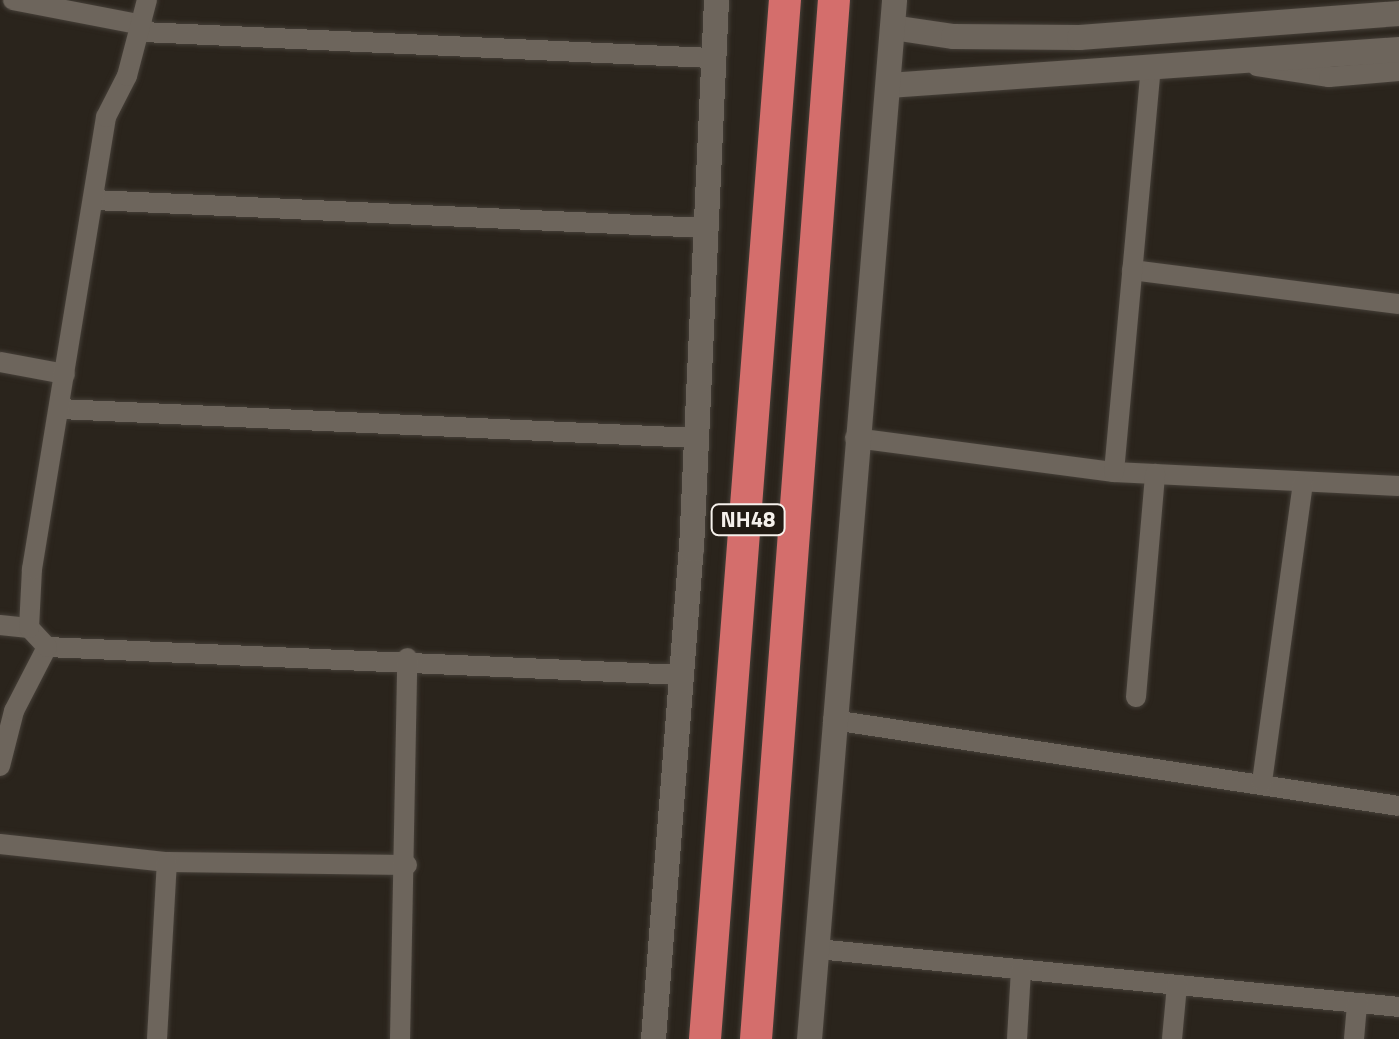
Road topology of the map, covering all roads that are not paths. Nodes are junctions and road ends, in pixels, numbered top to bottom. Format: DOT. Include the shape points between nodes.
graph roads {
  1 [pos="13,0"];
  2 [pos="148,0"];
  3 [pos="716,0"];
  4 [pos="785,0"];
  5 [pos="834,0"];
  6 [pos="894,0"];
  7 [pos="1385,9"];
  8 [pos="892,27"];
  9 [pos="143,29"];
  10 [pos="1399,49"];
  11 [pos="712,58"];
  12 [pos="1227,61"];
  13 [pos="1151,66"];
  14 [pos="1399,71"];
  15 [pos="888,85"];
  16 [pos="94,200"];
  17 [pos="707,228"];
  18 [pos="1132,270"];
  19 [pos="1399,304"];
  20 [pos="0,362"];
  21 [pos="65,374"];
  22 [pos="60,409"];
  23 [pos="696,438"];
  24 [pos="855,438"];
  25 [pos="1114,472"];
  26 [pos="1154,474"];
  27 [pos="1303,484"];
  28 [pos="1399,486"];
  29 [pos="0,625"];
  30 [pos="29,628"];
  31 [pos="46,648"];
  32 [pos="407,658"];
  33 [pos="683,675"];
  34 [pos="1136,697"];
  35 [pos="833,720"];
  36 [pos="0,766"];
  37 [pos="1262,782"];
  38 [pos="1399,806"];
  39 [pos="0,844"];
  40 [pos="168,862"];
  41 [pos="406,865"];
  42 [pos="817,949"];
  43 [pos="1022,970"];
  44 [pos="1177,985"];
  45 [pos="1357,1003"];
  46 [pos="1399,1006"];
  47 [pos="157,1039"];
  48 [pos="400,1039"];
  49 [pos="652,1039"];
  50 [pos="705,1039"];
  51 [pos="756,1039"];
  52 [pos="809,1039"];
  53 [pos="1017,1039"];
  54 [pos="1172,1039"];
  55 [pos="1354,1039"];
  1 -- 9 [label="street"];
  2 -- 9 [label="street"];
  3 -- 11 [label="street"];
  4 -- 50 [label="highway, NH48"];
  5 -- 51 [label="highway, NH48"];
  6 -- 8 [label="street"];
  7 -- 8 [label="street" via="1078,37 954,36"];
  8 -- 15 [label="street"];
  9 -- 11 [label="street"];
  9 -- 16 [label="street" via="106,117"];
  10 -- 12 [label="street"];
  11 -- 17 [label="street"];
  12 -- 13 [label="street"];
  12 -- 14 [label="street" via="1328,77"];
  13 -- 15 [label="street"];
  13 -- 18 [label="street"];
  15 -- 24 [label="street"];
  16 -- 17 [label="street"];
  16 -- 21 [label="street"];
  17 -- 23 [label="street"];
  18 -- 19 [label="street"];
  18 -- 25 [label="street"];
  20 -- 21 [label="street"];
  21 -- 22 [label="street"];
  22 -- 23 [label="street"];
  22 -- 30 [label="street" via="32,569"];
  23 -- 33 [label="street"];
  24 -- 25 [label="street"];
  24 -- 35 [label="street"];
  25 -- 26 [label="street"];
  26 -- 27 [label="street"];
  26 -- 34 [label="street"];
  27 -- 28 [label="street"];
  27 -- 37 [label="street"];
  29 -- 30 [label="street"];
  30 -- 31 [label="street"];
  31 -- 32 [label="street"];
  31 -- 36 [label="street" via="14,711"];
  32 -- 33 [label="street"];
  32 -- 41 [label="street"];
  33 -- 49 [label="street"];
  35 -- 37 [label="street"];
  35 -- 42 [label="street"];
  37 -- 38 [label="street"];
  39 -- 40 [label="street"];
  40 -- 41 [label="street"];
  40 -- 47 [label="street"];
  41 -- 48 [label="street"];
  42 -- 43 [label="street"];
  42 -- 52 [label="street"];
  43 -- 44 [label="street"];
  43 -- 53 [label="street"];
  44 -- 45 [label="street"];
  44 -- 54 [label="street"];
  45 -- 46 [label="street"];
  45 -- 55 [label="street"];
}
